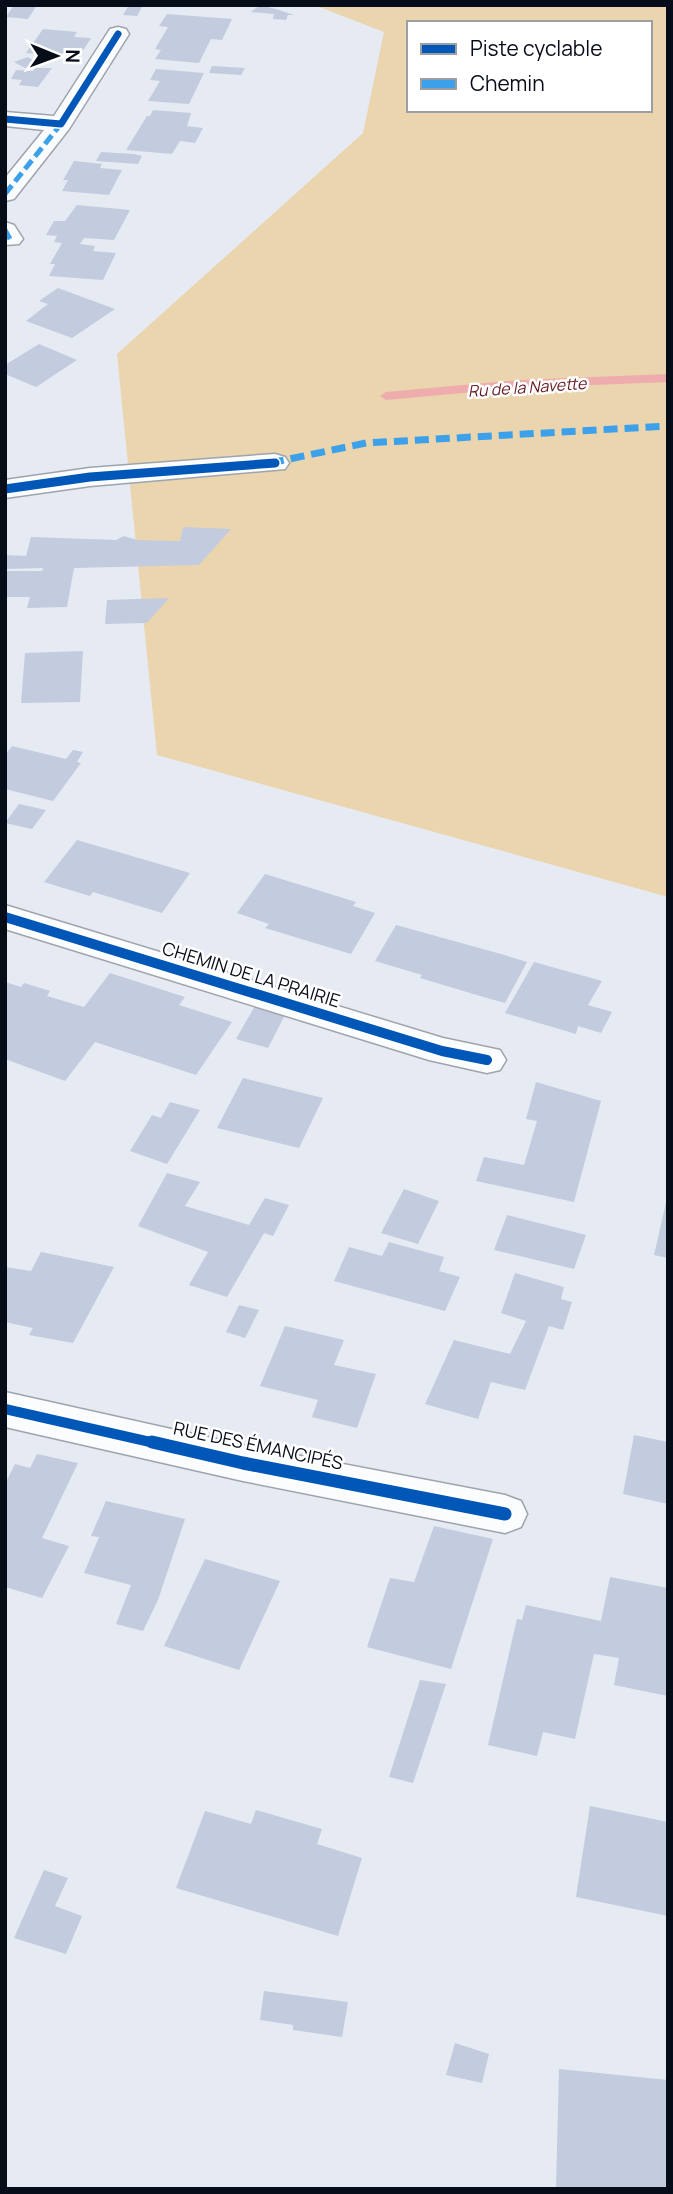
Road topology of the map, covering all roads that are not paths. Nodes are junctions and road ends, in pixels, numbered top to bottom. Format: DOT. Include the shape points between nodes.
graph roads {
  1 [pos="118,34"];
  2 [pos="5,119"];
  3 [pos="61,124"];
  4 [pos="5,194"];
  5 [pos="275,463"];
  6 [pos="5,489"];
  7 [pos="5,917"];
  8 [pos="487,1060"];
  9 [pos="5,1409"];
  10 [pos="505,1514"];
  1 -- 3 [label="street"];
  2 -- 3 [label="street"];
  3 -- 4 [label="street"];
  5 -- 6 [label="street" via="90,477"];
  7 -- 8 [label="street, CHEMIN DE LA PRAIRIE" via="442,1051"];
  9 -- 10 [label="street, RUE DES ÉMANCIPÉS" via="243,1463"];
}
